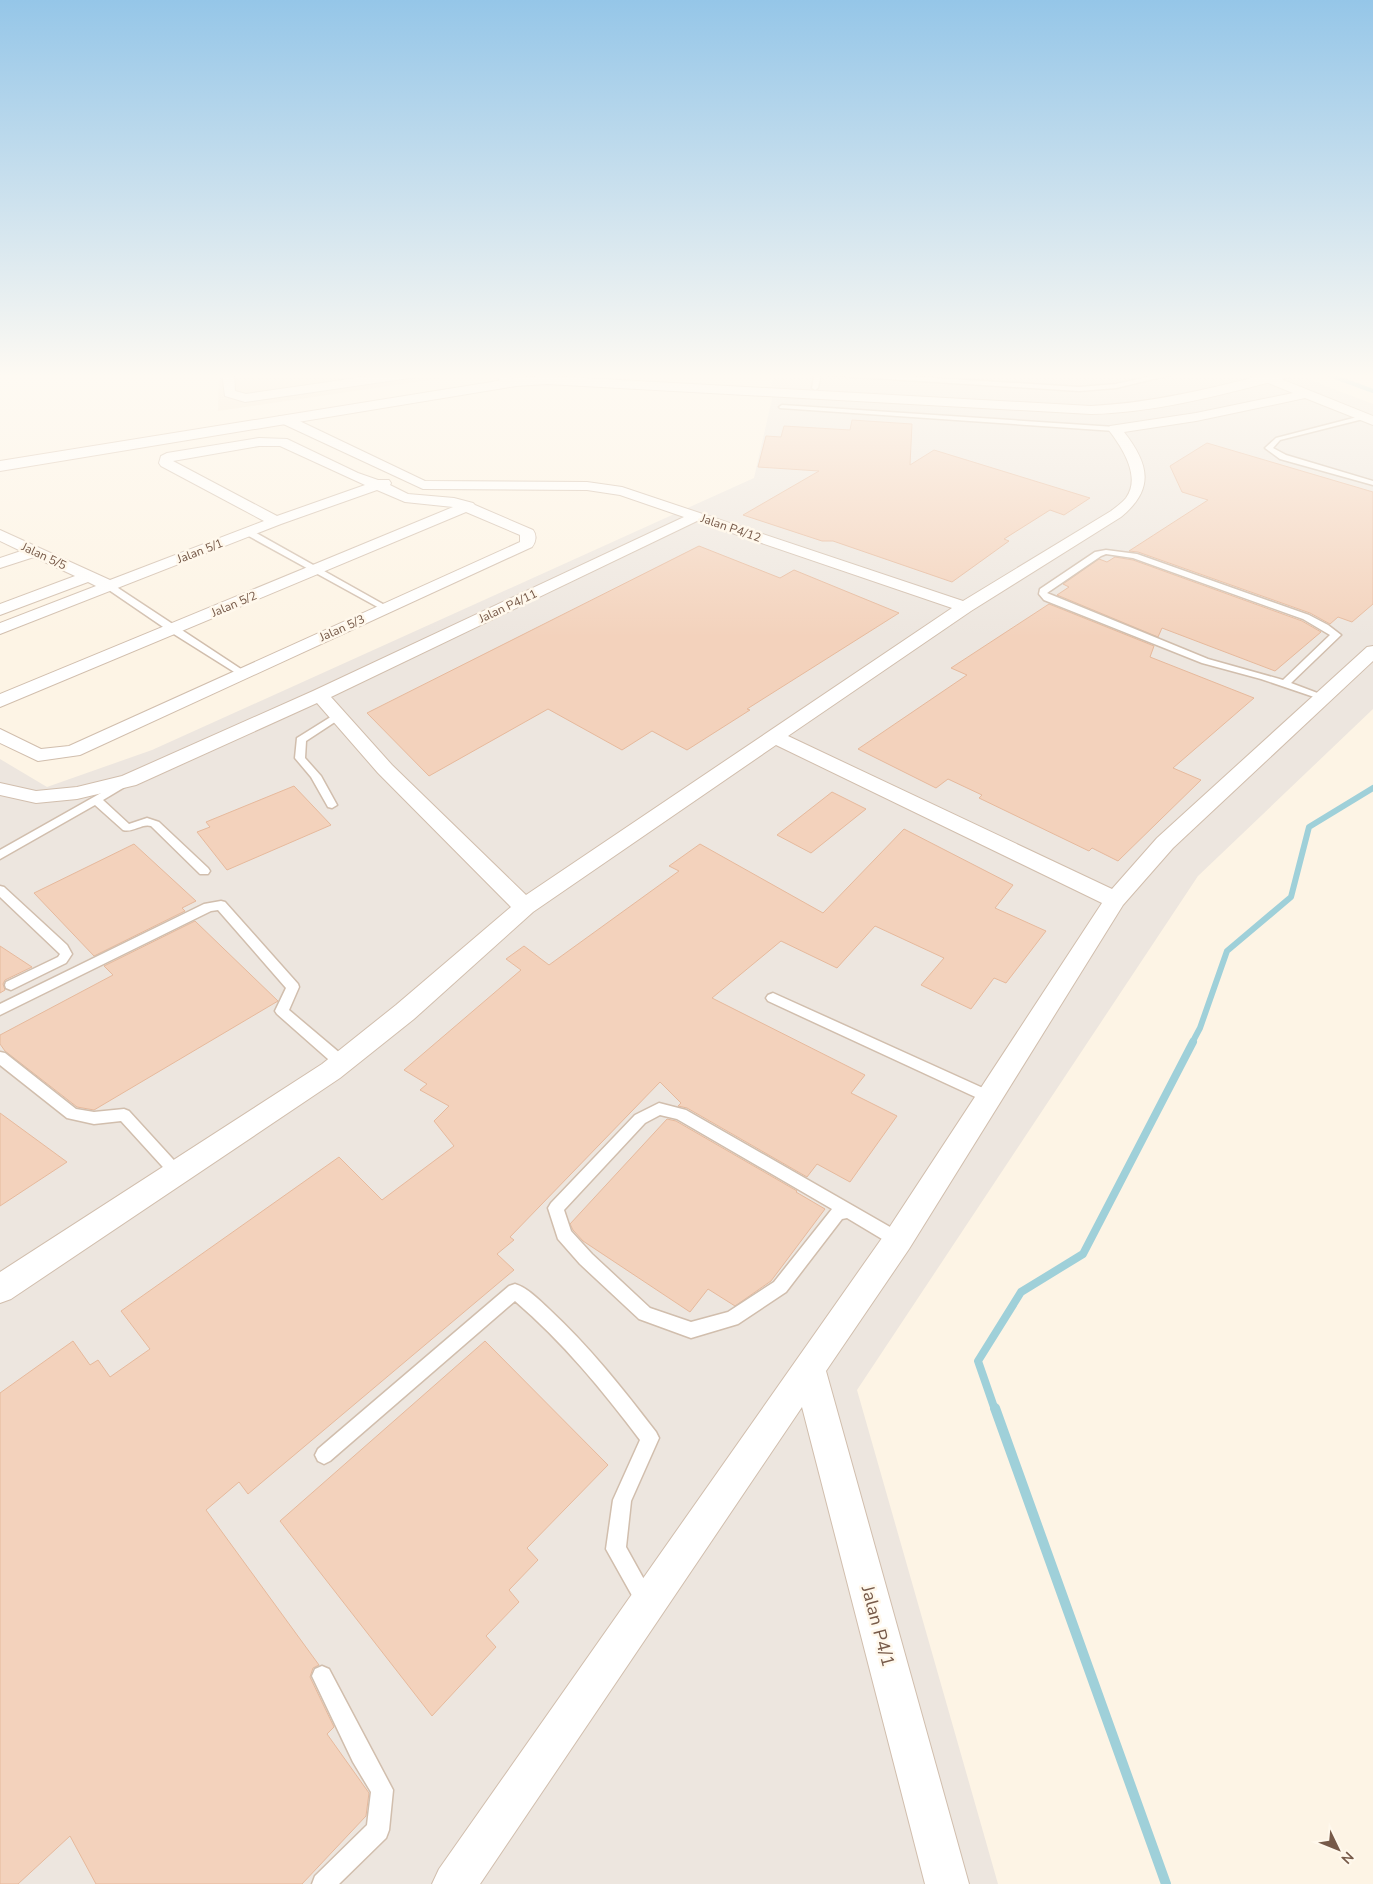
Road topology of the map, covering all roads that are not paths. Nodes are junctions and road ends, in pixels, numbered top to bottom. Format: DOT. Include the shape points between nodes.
graph roads {
  1 [pos="166,461"];
  2 [pos="322,461"];
  3 [pos="371,461"];
  4 [pos="1133,461"];
  5 [pos="1296,461"];
  6 [pos="402,476"];
  7 [pos="1373,484"];
  8 [pos="378,485"];
  9 [pos="468,506"];
  10 [pos="697,516"];
  11 [pos="276,521"];
  12 [pos="248,532"];
  13 [pos="0,535"];
  14 [pos="35,551"];
  15 [pos="0,563"];
  16 [pos="315,570"];
  17 [pos="89,576"];
  18 [pos="109,586"];
  19 [pos="965,607"];
  20 [pos="386,608"];
  21 [pos="0,610"];
  22 [pos="0,629"];
  23 [pos="172,630"];
  24 [pos="1373,650"];
  25 [pos="242,673"];
  26 [pos="1285,684"];
  27 [pos="320,695"];
  28 [pos="1323,697"];
  29 [pos="0,701"];
  30 [pos="337,716"];
  31 [pos="0,735"];
  32 [pos="774,737"];
  33 [pos="129,780"];
  34 [pos="0,789"];
  35 [pos="96,800"];
  36 [pos="332,805"];
  37 [pos="0,855"];
  38 [pos="204,871"];
  39 [pos="0,890"];
  40 [pos="1115,900"];
  41 [pos="525,907"];
  42 [pos="11,985"];
  43 [pos="773,998"];
  44 [pos="0,1010"];
  45 [pos="0,1056"];
  46 [pos="342,1063"];
  47 [pos="989,1097"];
  48 [pos="177,1173"];
  49 [pos="849,1211"];
  50 [pos="898,1240"];
  51 [pos="0,1289"];
  52 [pos="809,1369"];
  53 [pos="324,1455"];
  54 [pos="648,1603"];
  55 [pos="322,1676"];
  56 [pos="323,1884"];
  57 [pos="454,1884"];
  58 [pos="947,1884"];
  1 -- 11 [label="street, Jalan 5/3"];
  2 -- 8 [label="street, Jalan 5/3"];
  3 -- 6 [label="street, Jalan P4/12"];
  4 -- 19 [label="street" via="1138,476 1135,495 1116,514"];
  5 -- 7 [label="lane"];
  6 -- 8 [label="street, Jalan 5/1"];
  6 -- 10 [label="street, Jalan P4/12" via="437,487 587,486 622,491"];
  8 -- 9 [label="street, Jalan 5/3" via="405,498"];
  8 -- 11 [label="street, Jalan 5/1"];
  9 -- 16 [label="street, Jalan 5/2"];
  9 -- 20 [label="street, Jalan 5/3" via="528,533 527,544"];
  10 -- 19 [label="street, Jalan P4/12"];
  10 -- 27 [label="street, Jalan P4/11"];
  11 -- 12 [label="street, Jalan 5/1"];
  12 -- 16 [label="lane"];
  12 -- 18 [label="street, Jalan 5/1"];
  13 -- 14 [label="street, Jalan 5/5"];
  14 -- 15 [label="street"];
  14 -- 17 [label="street, Jalan 5/5"];
  16 -- 20 [label="lane"];
  16 -- 23 [label="street, Jalan 5/2"];
  17 -- 18 [label="street, Jalan 5/5"];
  17 -- 21 [label="street, Jalan 5/5"];
  18 -- 22 [label="street, Jalan 5/1"];
  18 -- 23 [label="lane"];
  19 -- 32 [label="street"];
  20 -- 25 [label="street, Jalan 5/3"];
  23 -- 25 [label="lane"];
  23 -- 29 [label="street, Jalan 5/2"];
  24 -- 28 [label="street"];
  25 -- 31 [label="street, Jalan 5/3" via="73,751 38,755"];
  26 -- 26 [label="lane" via="1205,661 1047,598 1044,591 1098,554 1115,553 1134,556 1306,617 1336,635"];
  26 -- 28 [label="lane"];
  27 -- 30 [label="street"];
  27 -- 33 [label="street, Jalan P4/11"];
  28 -- 40 [label="street" via="1164,843"];
  30 -- 36 [label="lane" via="301,740 300,758 316,776"];
  30 -- 41 [label="street" via="385,769"];
  32 -- 40 [label="street"];
  32 -- 41 [label="street"];
  33 -- 34 [label="street, Jalan P4/11" via="77,793 36,797"];
  33 -- 35 [label="lane"];
  35 -- 37 [label="lane"];
  35 -- 38 [label="lane" via="127,828 147,822 154,824"];
  39 -- 42 [label="lane" via="66,954 62,960"];
  40 -- 47 [label="street"];
  41 -- 46 [label="street"];
  43 -- 47 [label="lane"];
  44 -- 46 [label="lane" via="208,906 221,905 293,987 282,1011"];
  45 -- 48 [label="lane" via="72,1114 94,1118 124,1115"];
  46 -- 48 [label="street"];
  47 -- 50 [label="street"];
  48 -- 51 [label="street"];
  49 -- 49 [label="lane" via="837,1214 780,1287 732,1319 691,1330 645,1314 564,1234 556,1208 640,1120 659,1109 681,1114"];
  49 -- 50 [label="lane"];
  50 -- 52 [label="street"];
  52 -- 54 [label="street"];
  52 -- 58 [label="street, Jalan P4/1"];
  53 -- 54 [label="lane" via="514,1292 535,1307 612,1387 650,1438 622,1500 616,1549"];
  54 -- 57 [label="street"];
  55 -- 56 [label="lane" via="382,1790 378,1830"];
}
